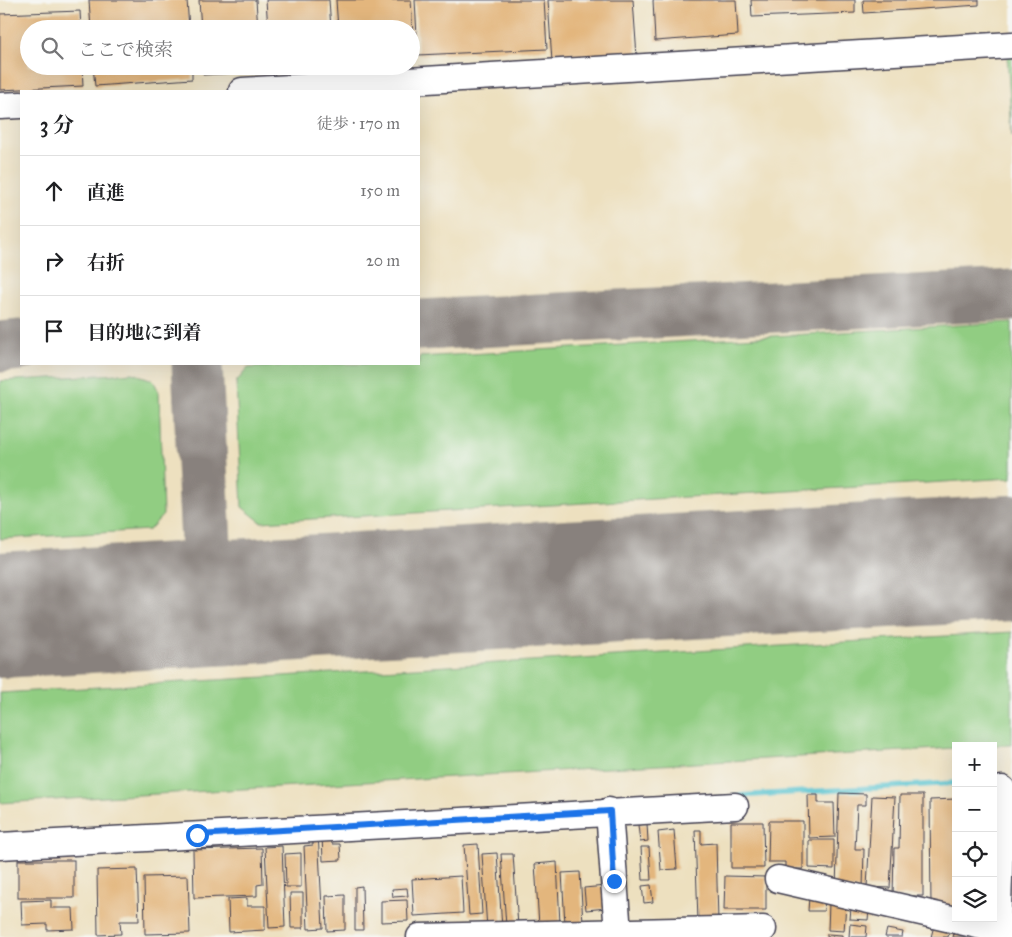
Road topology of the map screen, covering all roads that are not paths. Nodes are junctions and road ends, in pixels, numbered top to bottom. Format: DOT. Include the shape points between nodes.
graph roads {
  1 [pos="1012,45"];
  2 [pos="259,90"];
  3 [pos="20,105"];
  4 [pos="0,106"];
  5 [pos="1002,789"];
  6 [pos="736,806"];
  7 [pos="610,811"];
  8 [pos="0,846"];
  9 [pos="778,878"];
  10 [pos="763,929"];
  11 [pos="618,933"];
  12 [pos="1002,933"];
  13 [pos="420,937"];
  1 -- 2 [label="street"];
  3 -- 4 [label="street"];
  5 -- 12 [label="street"];
  6 -- 7 [label="street"];
  7 -- 8 [label="street"];
  7 -- 11 [label="street"];
  9 -- 12 [label="street"];
  10 -- 11 [label="street"];
  11 -- 13 [label="street"];
}
